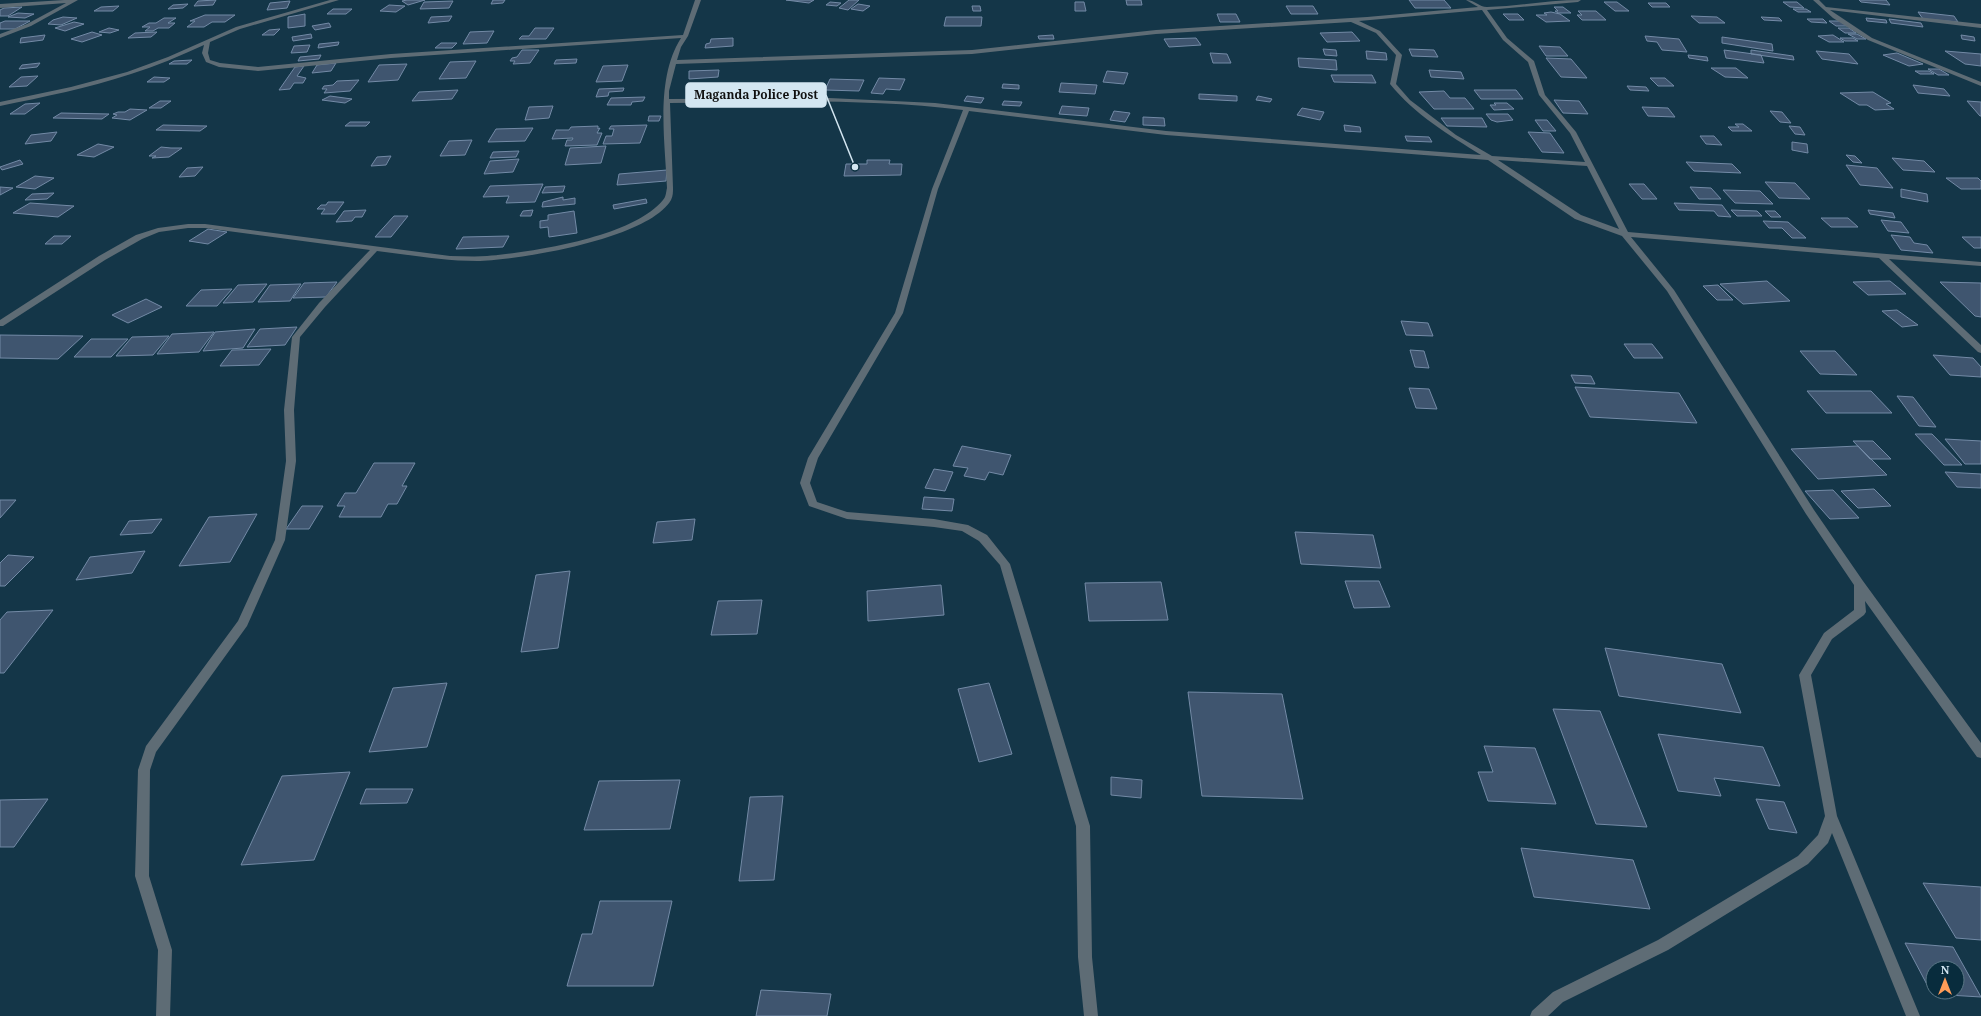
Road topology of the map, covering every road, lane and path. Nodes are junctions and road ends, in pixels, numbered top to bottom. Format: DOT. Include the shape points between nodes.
graph roads {
  1 [pos="20,0"];
  2 [pos="75,0"];
  3 [pos="79,0"];
  4 [pos="336,0"];
  5 [pos="698,0"];
  6 [pos="1469,0"];
  7 [pos="1578,0"];
  8 [pos="1816,0"];
  9 [pos="12,4"];
  10 [pos="0,6"];
  11 [pos="1825,8"];
  12 [pos="1484,9"];
  13 [pos="1350,19"];
  14 [pos="1981,26"];
  15 [pos="0,36"];
  16 [pos="684,36"];
  17 [pos="208,41"];
  18 [pos="673,62"];
  19 [pos="1981,84"];
  20 [pos="667,100"];
  21 [pos="0,104"];
  22 [pos="966,110"];
  23 [pos="1490,158"];
  24 [pos="1590,164"];
  25 [pos="1625,234"];
  26 [pos="375,249"];
  27 [pos="1882,256"];
  28 [pos="1981,264"];
  29 [pos="0,324"];
  30 [pos="1981,350"];
  31 [pos="1859,584"];
  32 [pos="1981,753"];
  33 [pos="1832,816"];
  34 [pos="163,1016"];
  35 [pos="1091,1016"];
  36 [pos="1537,1016"];
  37 [pos="1912,1016"];
  1 -- 9 [label="street"];
  2 -- 3 [label="street"];
  2 -- 9 [label="street"];
  2 -- 15 [label="street" via="30,26"];
  4 -- 17 [label="street" via="238,28"];
  5 -- 16 [label="street"];
  6 -- 12 [label="street"];
  7 -- 12 [label="street"];
  8 -- 11 [label="street"];
  9 -- 10 [label="street"];
  11 -- 14 [label="street"];
  11 -- 19 [label="street" via="1870,39"];
  12 -- 13 [label="street"];
  12 -- 24 [label="street" via="1505,39 1531,61 1542,95 1573,132"];
  13 -- 18 [label="street" via="1156,32 972,52"];
  13 -- 23 [label="street" via="1378,32 1399,55 1393,84 1408,101 1454,136"];
  16 -- 17 [label="street" via="391,56 258,69 208,62 205,53"];
  16 -- 18 [label="street"];
  17 -- 21 [label="street" via="170,58 95,84"];
  18 -- 20 [label="street" via="666,91"];
  20 -- 22 [label="street" via="891,102 935,104"];
  20 -- 26 [label="street" via="670,188 668,199 633,225 583,242 487,258 450,258"];
  22 -- 23 [label="street" via="1166,133"];
  22 -- 35 [label="street" via="935,189 899,313 813,458 805,483 813,504 847,515 934,522 964,528 983,538 1005,564 1083,826 1084,957"];
  23 -- 24 [label="street"];
  23 -- 25 [label="street" via="1578,217"];
  24 -- 25 [label="street"];
  25 -- 27 [label="street"];
  25 -- 31 [label="street" via="1670,290 1810,512"];
  26 -- 29 [label="street" via="205,226 158,230 139,237 102,258"];
  26 -- 34 [label="street" via="322,305 296,337 289,410 291,461 280,540 243,623 150,750 144,770 142,876 165,950"];
  27 -- 28 [label="street"];
  27 -- 30 [label="street"];
  31 -- 32 [label="street"];
  31 -- 33 [label="street" via="1860,612 1828,636 1805,675"];
  33 -- 36 [label="street" via="1823,839 1803,860 1663,945 1558,997"];
  33 -- 37 [label="street"];
}
